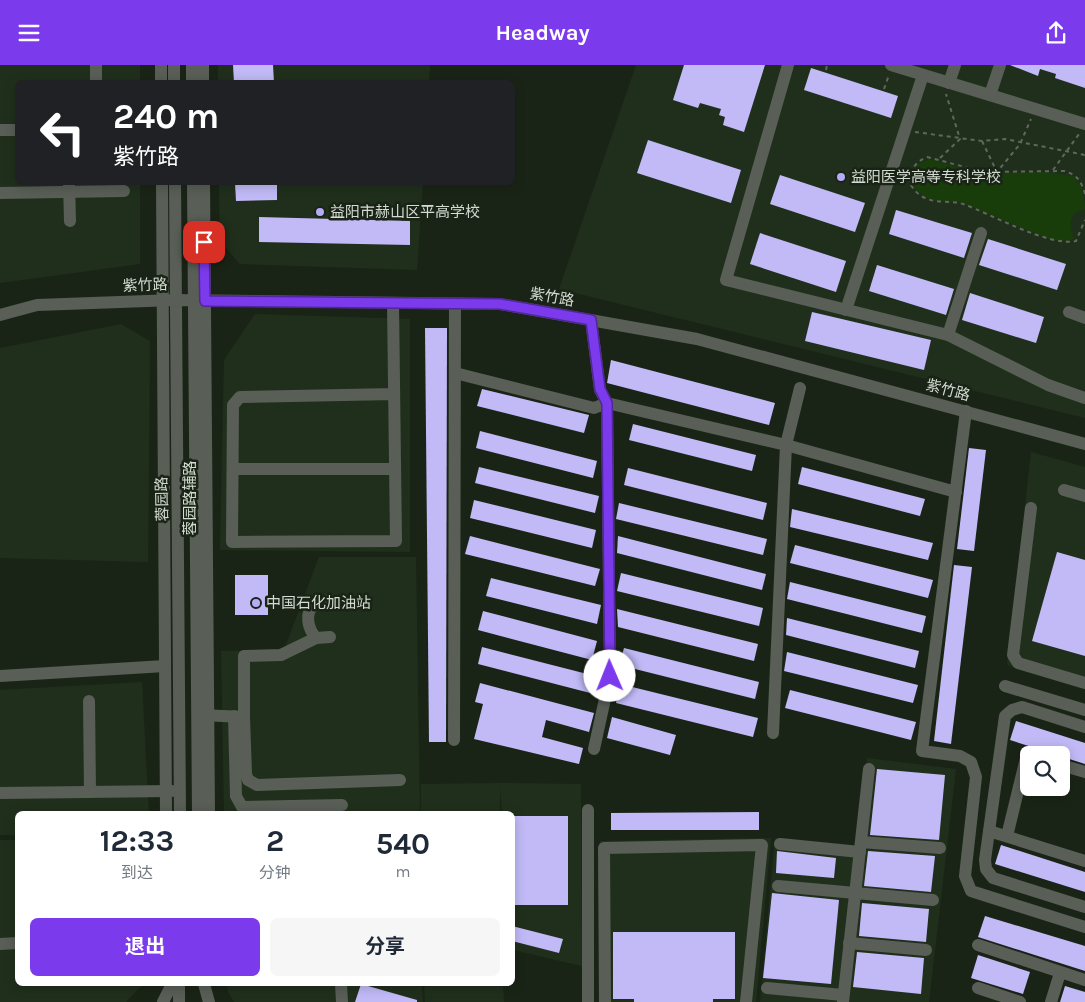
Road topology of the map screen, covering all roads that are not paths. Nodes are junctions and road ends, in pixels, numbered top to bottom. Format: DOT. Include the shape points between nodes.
graph roads {
  1 [pos="96,65"];
  2 [pos="161,65"];
  3 [pos="174,65"];
  4 [pos="192,65"];
  5 [pos="203,65"];
  6 [pos="788,65"];
  7 [pos="891,65"];
  8 [pos="955,65"];
  9 [pos="1000,65"];
  10 [pos="923,75"];
  11 [pos="96,80"];
  12 [pos="162,80"];
  13 [pos="174,80"];
  14 [pos="192,80"];
  15 [pos="203,80"];
  16 [pos="946,82"];
  17 [pos="990,95"];
  18 [pos="1083,128"];
  19 [pos="15,130"];
  20 [pos="0,131"];
  21 [pos="162,185"];
  22 [pos="174,185"];
  23 [pos="193,185"];
  24 [pos="204,185"];
  25 [pos="70,187"];
  26 [pos="124,191"];
  27 [pos="0,193"];
  28 [pos="70,221"];
  29 [pos="981,233"];
  30 [pos="169,301"];
  31 [pos="200,301"];
  32 [pos="393,303"];
  33 [pos="455,304"];
  34 [pos="846,310"];
  35 [pos="1069,312"];
  36 [pos="0,315"];
  37 [pos="1085,318"];
  38 [pos="591,320"];
  39 [pos="948,335"];
  40 [pos="455,373"];
  41 [pos="800,388"];
  42 [pos="394,394"];
  43 [pos="1085,398"];
  44 [pos="607,403"];
  45 [pos="966,411"];
  46 [pos="1085,443"];
  47 [pos="786,445"];
  48 [pos="233,469"];
  49 [pos="395,469"];
  50 [pos="1064,490"];
  51 [pos="956,492"];
  52 [pos="1085,496"];
  53 [pos="1031,508"];
  54 [pos="330,600"];
  55 [pos="330,637"];
  56 [pos="316,638"];
  57 [pos="165,666"];
  58 [pos="0,676"];
  59 [pos="1085,683"];
  60 [pos="1005,686"];
  61 [pos="88,701"];
  62 [pos="1085,710"];
  63 [pos="202,715"];
  64 [pos="239,716"];
  65 [pos="1085,727"];
  66 [pos="773,733"];
  67 [pos="454,740"];
  68 [pos="594,749"];
  69 [pos="1070,768"];
  70 [pos="869,769"];
  71 [pos="1085,772"];
  72 [pos="400,781"];
  73 [pos="1020,783"];
  74 [pos="166,791"];
  75 [pos="182,791"];
  76 [pos="90,792"];
  77 [pos="0,793"];
  78 [pos="342,805"];
  79 [pos="242,810"];
  80 [pos="588,810"];
  81 [pos="166,811"];
  82 [pos="180,811"];
  83 [pos="198,811"];
  84 [pos="209,811"];
  85 [pos="989,831"];
  86 [pos="1007,836"];
  87 [pos="780,845"];
  88 [pos="860,847"];
  89 [pos="940,848"];
  90 [pos="1085,861"];
  91 [pos="778,886"];
  92 [pos="855,893"];
  93 [pos="933,900"];
  94 [pos="1085,907"];
  95 [pos="1085,927"];
  96 [pos="15,943"];
  97 [pos="849,943"];
  98 [pos="0,944"];
  99 [pos="978,945"];
  100 [pos="926,951"];
  101 [pos="1060,973"];
  102 [pos="1085,980"];
  103 [pos="179,986"];
  104 [pos="202,986"];
  105 [pos="203,986"];
  106 [pos="210,986"];
  107 [pos="341,986"];
  108 [pos="767,988"];
  109 [pos="978,989"];
  110 [pos="843,999"];
  111 [pos="179,1002"];
  112 [pos="201,1002"];
  113 [pos="210,1002"];
  114 [pos="342,1002"];
  115 [pos="588,1002"];
  116 [pos="605,1002"];
  117 [pos="746,1002"];
  118 [pos="1020,1002"];
  119 [pos="1051,1002"];
  1 -- 11 [label="street"];
  2 -- 12 [label="street"];
  3 -- 13 [label="street"];
  4 -- 14 [label="street"];
  5 -- 15 [label="street"];
  6 -- 34 [label="street" via="726,280"];
  7 -- 10 [label="street"];
  8 -- 16 [label="street"];
  9 -- 17 [label="street"];
  10 -- 16 [label="street"];
  10 -- 34 [label="street"];
  16 -- 17 [label="street"];
  17 -- 18 [label="street"];
  19 -- 20 [label="street"];
  21 -- 30 [label="street, 蓉园路辅路"];
  22 -- 30 [label="street, 蓉园路"];
  23 -- 31 [label="street"];
  24 -- 31 [label="street, 蓉园路辅路"];
  25 -- 26 [label="street"];
  25 -- 27 [label="street"];
  25 -- 28 [label="street"];
  29 -- 39 [label="street"];
  30 -- 31 [label="street, 紫竹路"];
  30 -- 36 [label="street, 紫竹路" via="37,305"];
  30 -- 57 [label="street, 蓉园路辅路"];
  30 -- 75 [label="street, 蓉园路"];
  31 -- 32 [label="street, 紫竹路"];
  31 -- 63 [label="street, 蓉园路辅路"];
  32 -- 33 [label="street, 紫竹路"];
  32 -- 42 [label="street"];
  33 -- 38 [label="street, 紫竹路" via="500,304"];
  33 -- 40 [label="street"];
  34 -- 39 [label="street"];
  35 -- 37 [label="street"];
  38 -- 44 [label="street" via="600,389"];
  38 -- 45 [label="street, 紫竹路" via="698,339"];
  39 -- 43 [label="street" via="1048,385"];
  40 -- 44 [label="street" via="594,407"];
  40 -- 67 [label="street"];
  41 -- 47 [label="street"];
  42 -- 48 [label="street" via="240,397 233,405"];
  42 -- 49 [label="street"];
  44 -- 47 [label="street"];
  44 -- 68 [label="street" via="610,676"];
  45 -- 46 [label="street, 紫竹路"];
  45 -- 51 [label="street"];
  47 -- 51 [label="street"];
  47 -- 66 [label="street"];
  48 -- 49 [label="street"];
  48 -- 49 [label="street" via="232,542 396,541"];
  50 -- 52 [label="street"];
  51 -- 95 [label="street" via="922,751 960,756 971,762 976,777 965,876 971,891"];
  53 -- 59 [label="street" via="1013,655 1018,663"];
  54 -- 56 [label="street" via="315,604 310,610 308,622"];
  55 -- 56 [label="street"];
  56 -- 64 [label="street" via="281,655 244,656"];
  57 -- 58 [label="street"];
  57 -- 74 [label="street, 蓉园路辅路"];
  60 -- 62 [label="street"];
  61 -- 76 [label="street"];
  63 -- 64 [label="street"];
  63 -- 83 [label="street"];
  63 -- 84 [label="street, 蓉园路辅路"];
  64 -- 72 [label="street" via="246,775 257,785"];
  64 -- 79 [label="street" via="236,796"];
  65 -- 85 [label="street" via="1022,707 1005,715"];
  69 -- 71 [label="street"];
  70 -- 88 [label="street"];
  73 -- 86 [label="street"];
  74 -- 75 [label="street"];
  74 -- 76 [label="street"];
  74 -- 81 [label="street, 蓉园路辅路"];
  75 -- 82 [label="street, 蓉园路"];
  76 -- 77 [label="street"];
  78 -- 79 [label="street"];
  80 -- 115 [label="street"];
  85 -- 86 [label="street"];
  85 -- 94 [label="street" via="985,860 986,869 993,878"];
  86 -- 90 [label="street"];
  87 -- 88 [label="street"];
  88 -- 89 [label="street"];
  88 -- 92 [label="street"];
  91 -- 92 [label="street"];
  92 -- 93 [label="street"];
  92 -- 97 [label="street"];
  96 -- 98 [label="street"];
  97 -- 100 [label="street"];
  97 -- 110 [label="street"];
  99 -- 101 [label="street"];
  101 -- 102 [label="street"];
  101 -- 119 [label="street"];
  103 -- 111 [label="street"];
  104 -- 112 [label="street"];
  105 -- 113 [label="street"];
  106 -- 113 [label="street"];
  107 -- 114 [label="street"];
  108 -- 110 [label="street"];
  109 -- 118 [label="street"];
  116 -- 117 [label="street" via="604,848 762,845"];
}
